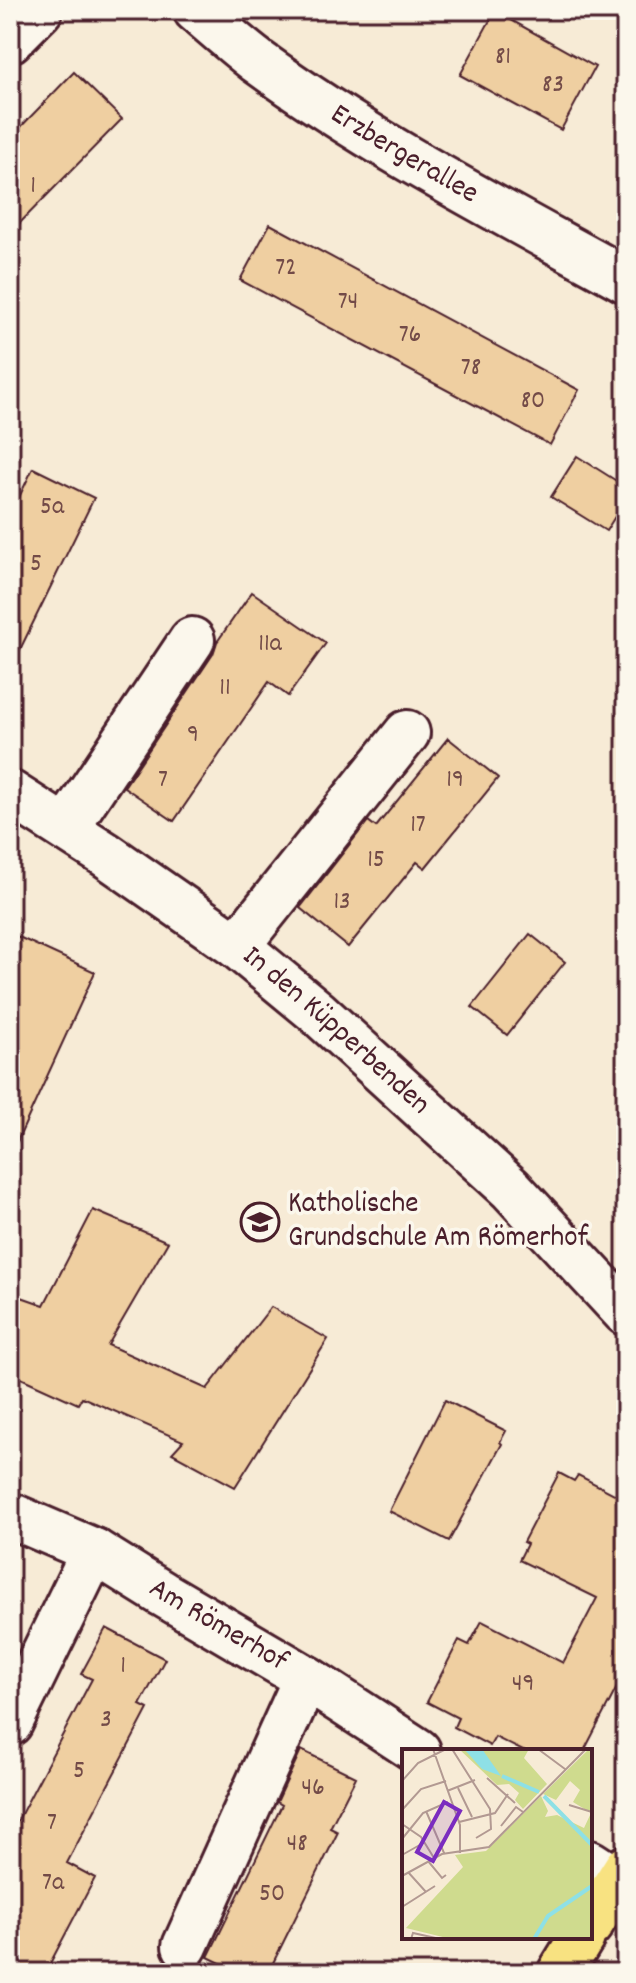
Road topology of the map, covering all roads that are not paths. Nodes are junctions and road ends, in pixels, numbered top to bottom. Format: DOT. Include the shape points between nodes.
graph roads {
  1 [pos="40,10"];
  2 [pos="196,10"];
  3 [pos="10,40"];
  4 [pos="626,280"];
  5 [pos="192,640"];
  6 [pos="407,733"];
  7 [pos="10,793"];
  8 [pos="66,828"];
  9 [pos="237,946"];
  10 [pos="626,1313"];
  11 [pos="10,1515"];
  12 [pos="94,1551"];
  13 [pos="306,1678"];
  14 [pos="10,1723"];
  15 [pos="415,1749"];
  16 [pos="611,1870"];
  17 [pos="592,1920"];
  18 [pos="581,1939"];
  19 [pos="185,1946"];
  20 [pos="560,1973"];
  1 -- 3 [label="street"];
  2 -- 4 [label="street, Erzbergerallee" via="255,60 343,119"];
  5 -- 8 [label="street"];
  6 -- 9 [label="street"];
  7 -- 8 [label="street, In den Küpperbenden"];
  8 -- 9 [label="street, In den Küpperbenden"];
  9 -- 10 [label="street, In den Küpperbenden" via="511,1189"];
  11 -- 12 [label="street, Am Römerhof"];
  12 -- 13 [label="street, Am Römerhof"];
  12 -- 14 [label="street"];
  13 -- 15 [label="street, Am Römerhof"];
  13 -- 19 [label="street"];
  16 -- 17 [label="main road"];
  18 -- 20 [label="main road"];
}
